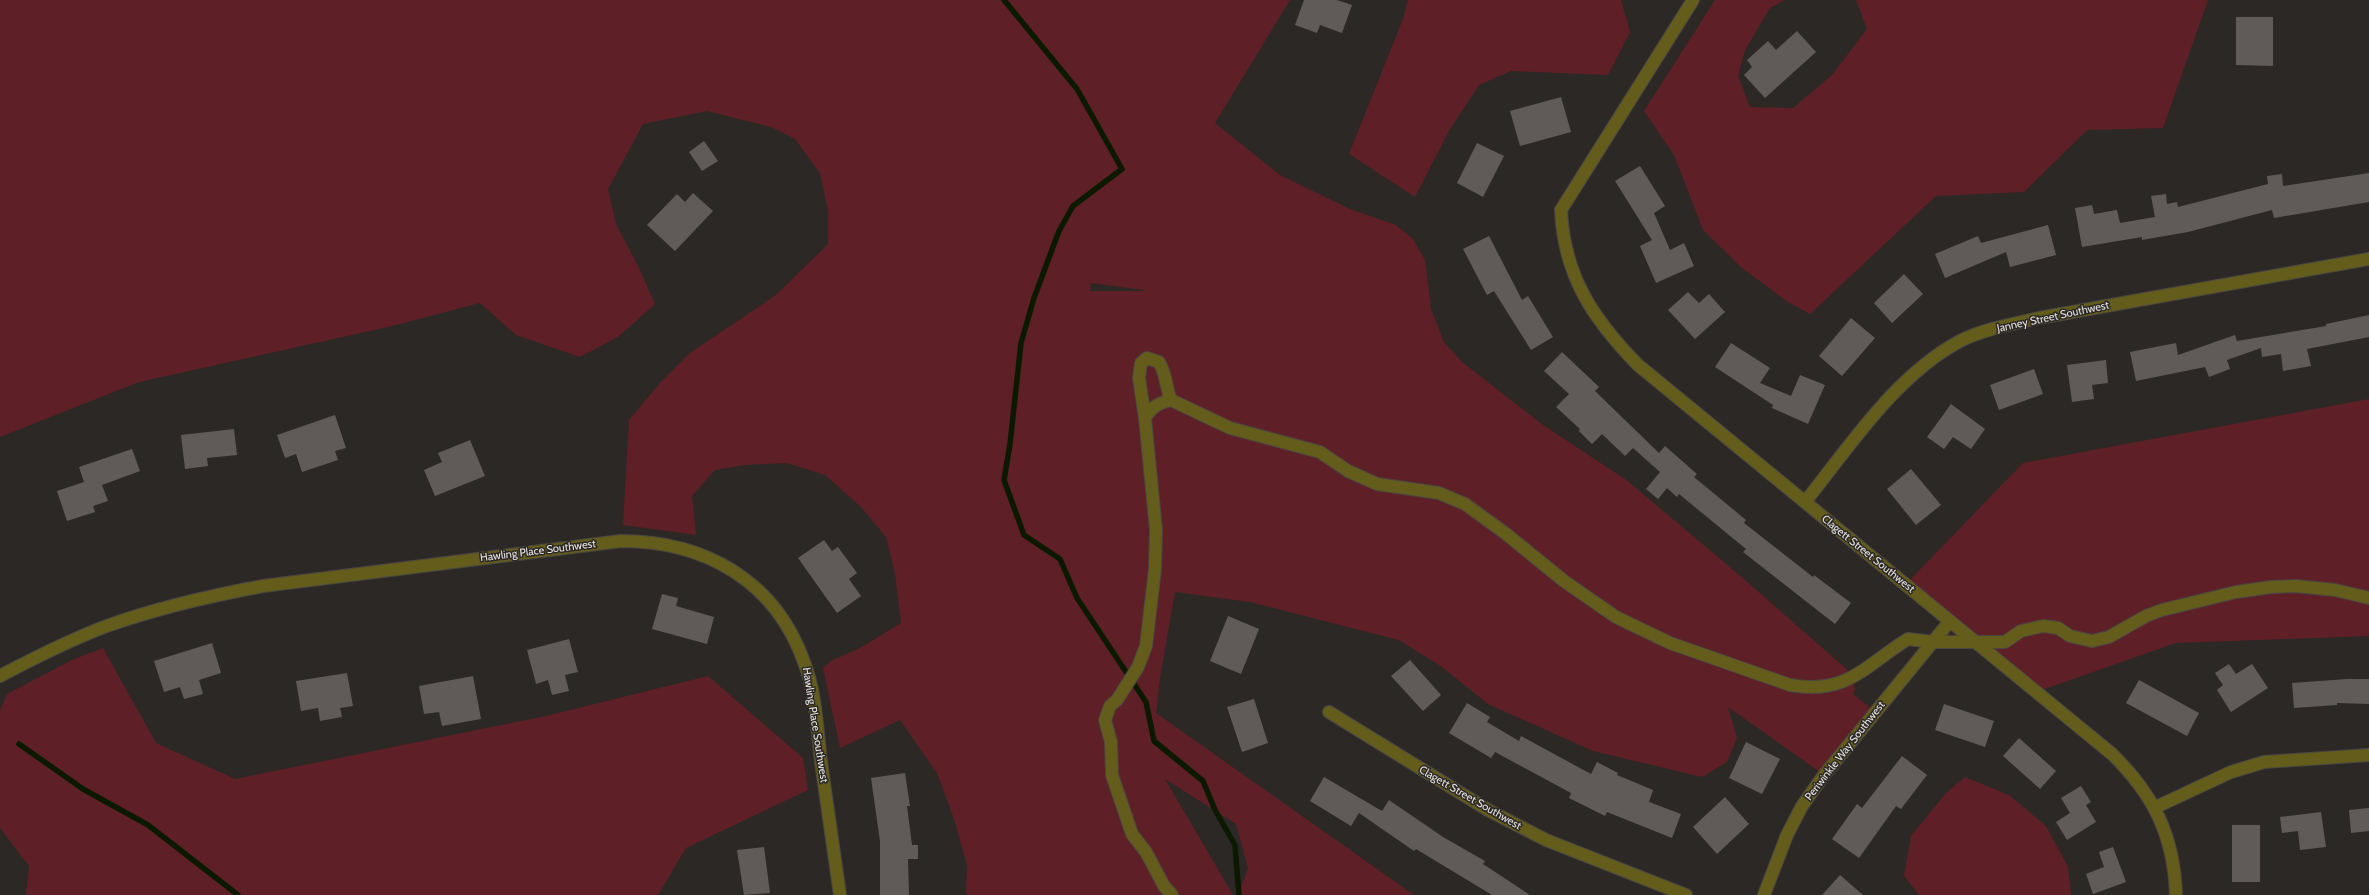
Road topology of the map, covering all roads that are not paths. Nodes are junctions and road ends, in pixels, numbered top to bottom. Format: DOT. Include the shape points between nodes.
graph roads {
  1 [pos="1693,0"];
  2 [pos="2369,259"];
  3 [pos="1171,400"];
  4 [pos="1145,418"];
  5 [pos="1804,502"];
  6 [pos="2369,598"];
  7 [pos="1950,621"];
  8 [pos="1974,640"];
  9 [pos="1933,642"];
  10 [pos="0,676"];
  11 [pos="1329,712"];
  12 [pos="2369,755"];
  13 [pos="2156,807"];
  14 [pos="840,895"];
  15 [pos="1172,895"];
  16 [pos="1686,895"];
  17 [pos="1764,895"];
  18 [pos="2176,895"];
  1 -- 5 [label="street, Clagett Street Southwest" via="1561,210 1567,256 1586,301 1614,341 1638,365"];
  2 -- 5 [label="street, Janney Street Southwest" via="2039,318 1961,341 1932,359 1900,388"];
  3 -- 4 [label="street" via="1154,407"];
  3 -- 4 [label="street" via="1166,389 1163,368 1159,362 1147,358 1141,363 1139,378"];
  3 -- 9 [label="street" via="1230,428 1320,452 1348,471 1377,484 1439,493 1465,504 1564,581 1616,617 1670,643 1790,685 1807,688 1840,684 1860,674 1908,639"];
  4 -- 15 [label="street" via="1156,530 1155,569 1146,646 1138,667 1110,706 1105,720 1111,742 1112,775 1132,834"];
  5 -- 7 [label="street, Clagett Street Southwest"];
  6 -- 8 [label="street" via="2334,590 2296,586 2271,587 2236,592 2162,610 2108,637 2092,641 2070,636 2058,628 2043,626 2021,631 2005,642"];
  7 -- 8 [label="street, Clagett Street Southwest"];
  7 -- 9 [label="street, Periwinkle Way Southwest"];
  8 -- 9 [label="street"];
  8 -- 13 [label="street, Clagett Street Southwest" via="2112,754 2129,770"];
  9 -- 17 [label="street, Periwinkle Way Southwest" via="1824,775 1802,806 1787,835"];
  10 -- 14 [label="street, Hawling Place Southwest" via="104,627 212,595 263,586 621,541 649,541 678,546 725,565 747,580 766,597 782,617 796,643 805,663 813,697"];
  11 -- 16 [label="street, Clagett Street Southwest" via="1507,820 1546,840"];
  12 -- 13 [label="street" via="2264,762 2231,772"];
  13 -- 18 [label="street, Clagett Street Southwest" via="2173,858"];
}
